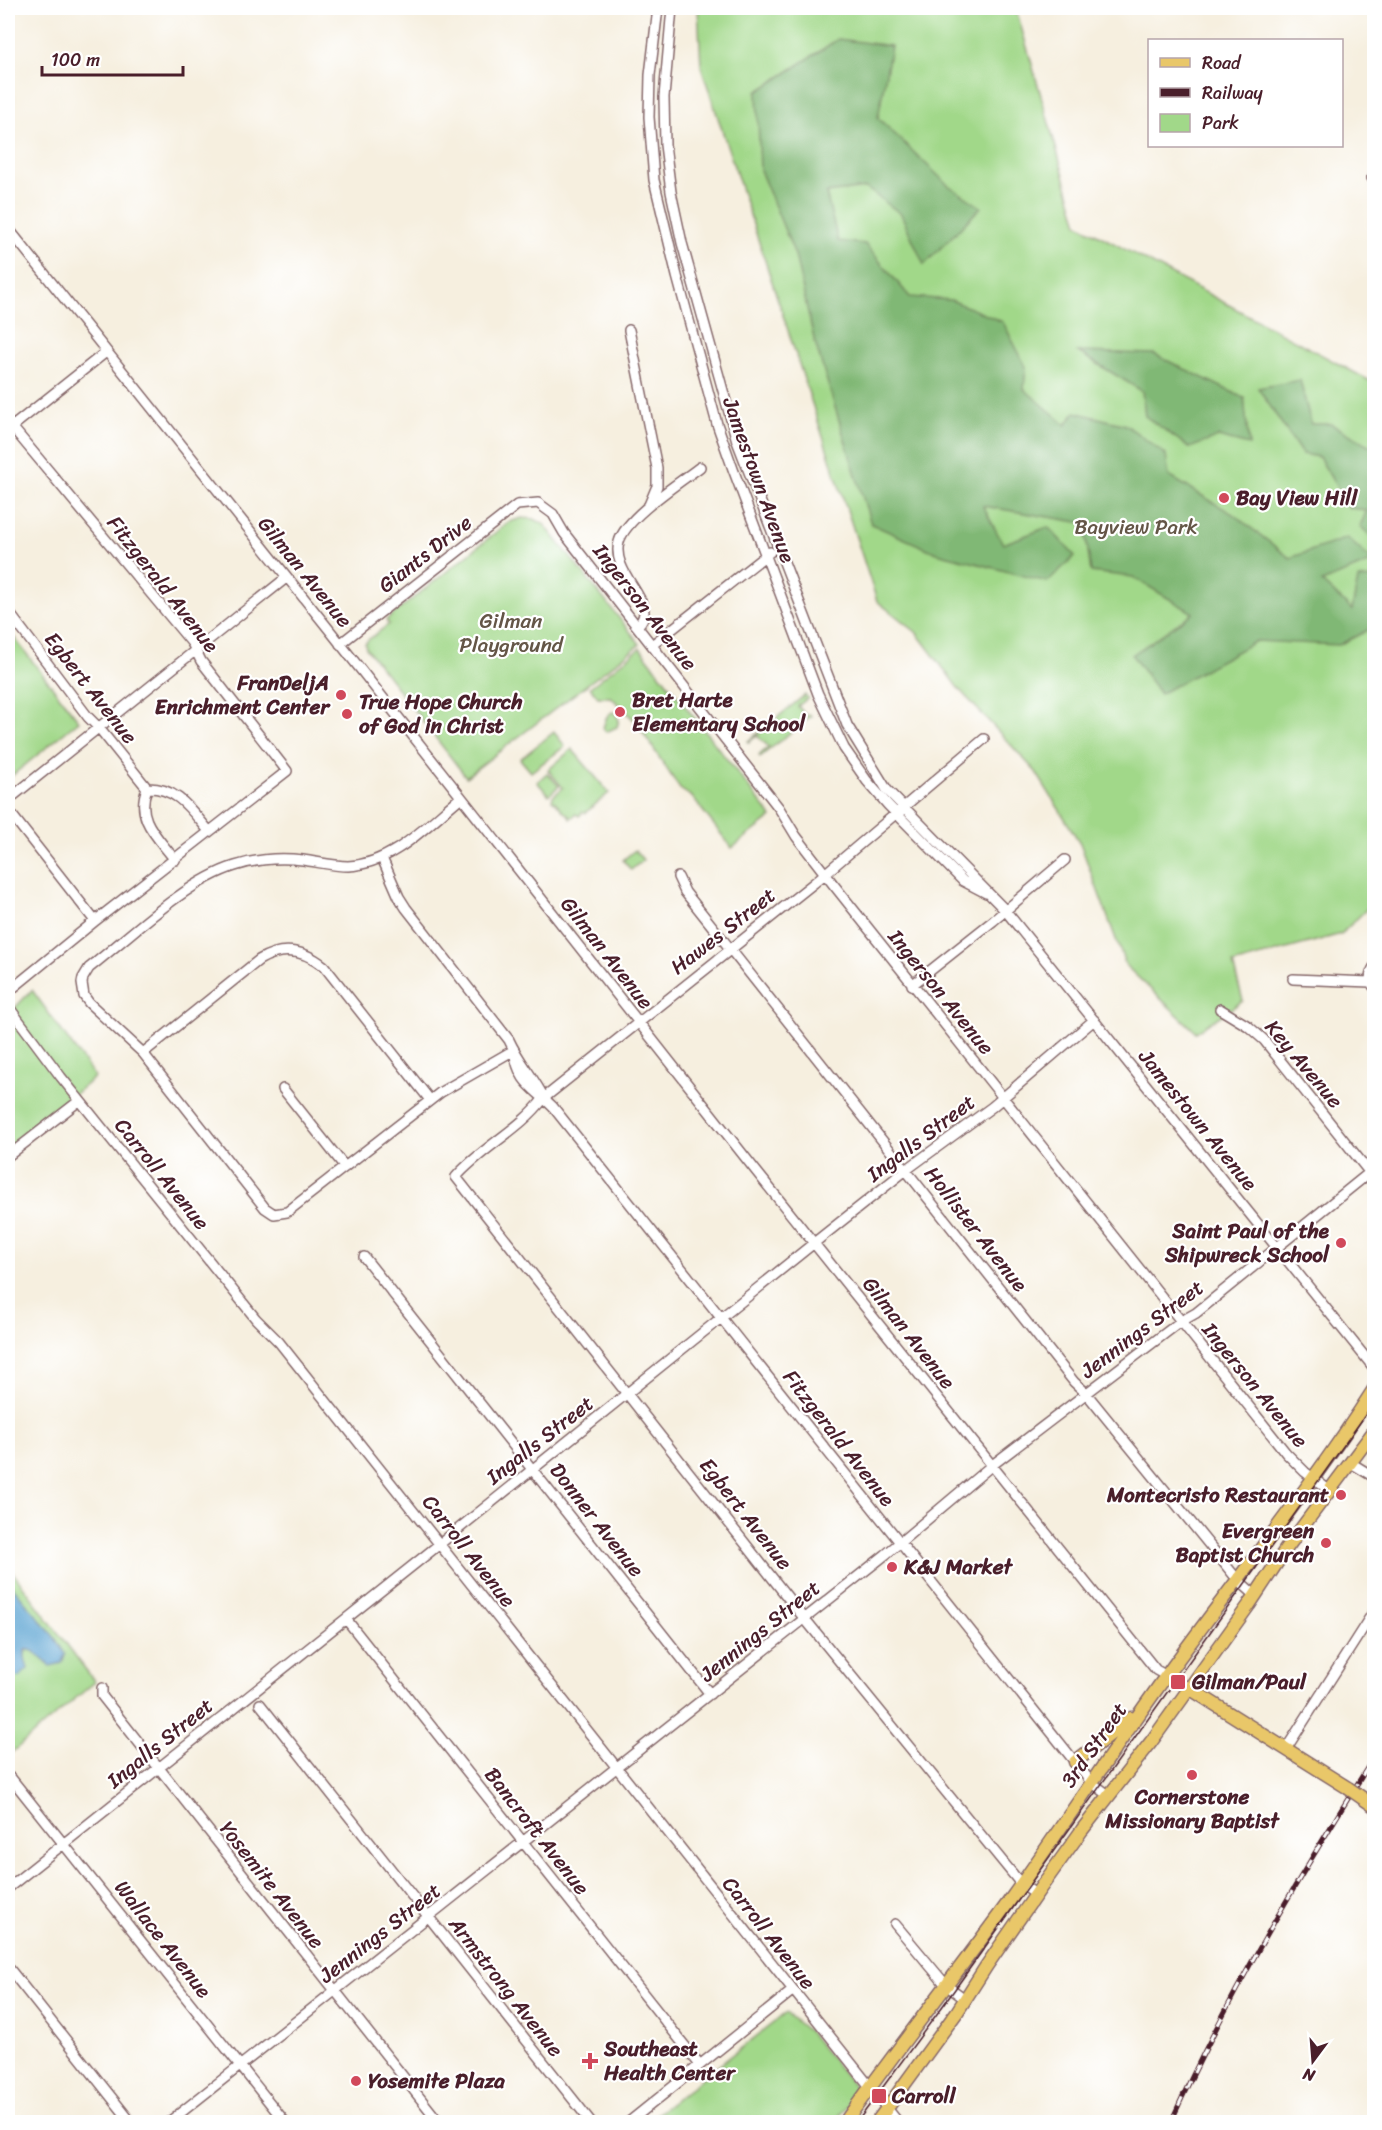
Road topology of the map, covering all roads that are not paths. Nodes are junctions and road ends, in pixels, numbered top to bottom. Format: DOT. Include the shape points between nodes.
graph roads {
  1 [pos="657,8"];
  2 [pos="672,8"];
  3 [pos="8,228"];
  4 [pos="692,279"];
  5 [pos="678,282"];
  6 [pos="629,330"];
  7 [pos="106,352"];
  8 [pos="9,427"];
  9 [pos="738,445"];
  10 [pos="725,447"];
  11 [pos="700,467"];
  12 [pos="538,503"];
  13 [pos="643,511"];
  14 [pos="777,547"];
  15 [pos="766,555"];
  16 [pos="286,578"];
  17 [pos="8,611"];
  18 [pos="638,626"];
  19 [pos="340,644"];
  20 [pos="651,645"];
  21 [pos="195,650"];
  22 [pos="99,728"];
  23 [pos="984,739"];
  24 [pos="147,788"];
  25 [pos="460,798"];
  26 [pos="8,800"];
  27 [pos="8,810"];
  28 [pos="900,810"];
  29 [pos="209,831"];
  30 [pos="382,858"];
  31 [pos="175,860"];
  32 [pos="1065,860"];
  33 [pos="825,874"];
  34 [pos="678,877"];
  35 [pos="1005,910"];
  36 [pos="95,921"];
  37 [pos="730,948"];
  38 [pos="1374,967"];
  39 [pos="1293,979"];
  40 [pos="912,985"];
  41 [pos="1372,985"];
  42 [pos="8,992"];
  43 [pos="8,1006"];
  44 [pos="1220,1009"];
  45 [pos="1094,1020"];
  46 [pos="639,1022"];
  47 [pos="514,1050"];
  48 [pos="143,1053"];
  49 [pos="283,1089"];
  50 [pos="544,1098"];
  51 [pos="1002,1098"];
  52 [pos="430,1100"];
  53 [pos="79,1101"];
  54 [pos="8,1156"];
  55 [pos="345,1167"];
  56 [pos="906,1170"];
  57 [pos="1373,1173"];
  58 [pos="456,1177"];
  59 [pos="814,1243"];
  60 [pos="1277,1247"];
  61 [pos="364,1257"];
  62 [pos="722,1319"];
  63 [pos="1180,1322"];
  64 [pos="1374,1368"];
  65 [pos="1374,1389"];
  66 [pos="628,1394"];
  67 [pos="1086,1394"];
  68 [pos="1374,1431"];
  69 [pos="1351,1463"];
  70 [pos="992,1466"];
  71 [pos="533,1468"];
  72 [pos="1374,1477"];
  73 [pos="1313,1478"];
  74 [pos="1330,1491"];
  75 [pos="899,1543"];
  76 [pos="440,1544"];
  77 [pos="1237,1579"];
  78 [pos="1255,1595"];
  79 [pos="1374,1611"];
  80 [pos="804,1617"];
  81 [pos="346,1619"];
  82 [pos="1166,1676"];
  83 [pos="1189,1688"];
  84 [pos="102,1692"];
  85 [pos="710,1694"];
  86 [pos="260,1704"];
  87 [pos="1143,1708"];
  88 [pos="1286,1749"];
  89 [pos="1075,1762"];
  90 [pos="617,1768"];
  91 [pos="157,1769"];
  92 [pos="11,1778"];
  93 [pos="1091,1782"];
  94 [pos="1110,1796"];
  95 [pos="1374,1806"];
  96 [pos="523,1843"];
  97 [pos="64,1844"];
  98 [pos="1021,1884"];
  99 [pos="8,1888"];
  100 [pos="1037,1895"];
  101 [pos="428,1918"];
  102 [pos="895,1924"];
  103 [pos="8,1966"];
  104 [pos="946,1985"];
  105 [pos="792,1991"];
  106 [pos="334,1992"];
  107 [pos="965,1999"];
  108 [pos="700,2065"];
  109 [pos="240,2067"];
  110 [pos="870,2087"];
  111 [pos="887,2109"];
  112 [pos="131,2122"];
  113 [pos="169,2122"];
  114 [pos="285,2122"];
  115 [pos="439,2122"];
  116 [pos="591,2122"];
  117 [pos="629,2122"];
  118 [pos="845,2122"];
  119 [pos="877,2122"];
  120 [pos="898,2122"];
  1 -- 5 [label="street, Jamestown Avenue" via="650,75 650,149 659,207"];
  2 -- 4 [label="street, Jamestown Avenue" via="664,145 674,209"];
  3 -- 7 [label="street, Gilman Avenue"];
  4 -- 5 [label="street"];
  4 -- 9 [label="street, Jamestown Avenue"];
  5 -- 10 [label="street, Jamestown Avenue"];
  6 -- 13 [label="street" via="658,477 655,494"];
  7 -- 8 [label="street"];
  7 -- 16 [label="street, Gilman Avenue"];
  8 -- 21 [label="street, Fitzgerald Avenue"];
  9 -- 10 [label="street"];
  9 -- 14 [label="street, Jamestown Avenue"];
  10 -- 15 [label="street, Jamestown Avenue"];
  11 -- 13 [label="street"];
  12 -- 18 [label="street, Ingerson Avenue" via="553,514"];
  12 -- 19 [label="street, Giants Drive" via="517,505"];
  13 -- 18 [label="street" via="623,532 618,550 621,569 642,604 644,618"];
  14 -- 15 [label="street"];
  14 -- 28 [label="street, Jamestown Avenue" via="847,725"];
  15 -- 20 [label="street"];
  15 -- 28 [label="street, Jamestown Avenue" via="834,730 860,773"];
  16 -- 19 [label="street, Gilman Avenue"];
  16 -- 21 [label="street"];
  17 -- 22 [label="street, Egbert Avenue"];
  18 -- 20 [label="street, Ingerson Avenue"];
  19 -- 25 [label="street, Gilman Avenue"];
  20 -- 33 [label="street, Ingerson Avenue" via="779,808"];
  21 -- 22 [label="street"];
  21 -- 29 [label="street, Fitzgerald Avenue" via="287,771"];
  22 -- 24 [label="street, Egbert Avenue"];
  22 -- 26 [label="street"];
  23 -- 28 [label="street, Hawes Street"];
  24 -- 29 [label="street" via="170,791 183,800"];
  24 -- 31 [label="street" via="142,809 148,825"];
  25 -- 30 [label="street"];
  25 -- 46 [label="street, Gilman Avenue"];
  27 -- 36 [label="street"];
  28 -- 33 [label="street, Hawes Street"];
  28 -- 35 [label="street, Jamestown Avenue" via="963,881 991,895"];
  29 -- 31 [label="street"];
  30 -- 47 [label="street, Fitzgerald Avenue" via="399,897"];
  30 -- 48 [label="street" via="350,866 271,859 221,871 180,895 89,968 82,983 84,996"];
  31 -- 36 [label="street"];
  32 -- 35 [label="street"];
  33 -- 37 [label="street, Hawes Street"];
  33 -- 40 [label="street, Ingerson Avenue"];
  34 -- 37 [label="street, Hollister Avenue" via="685,892"];
  35 -- 40 [label="street"];
  35 -- 45 [label="street, Jamestown Avenue"];
  36 -- 42 [label="street"];
  37 -- 46 [label="street, Hawes Street"];
  37 -- 56 [label="street, Hollister Avenue"];
  38 -- 41 [label="street" via="1370,974"];
  39 -- 41 [label="street"];
  40 -- 51 [label="street, Ingerson Avenue"];
  43 -- 53 [label="street, Carroll Avenue"];
  44 -- 57 [label="street, Key Avenue" via="1264,1040"];
  45 -- 51 [label="street, Ingalls Street"];
  45 -- 60 [label="street, Jamestown Avenue"];
  46 -- 50 [label="street, Hawes Street"];
  46 -- 59 [label="street, Gilman Avenue"];
  47 -- 50 [label="street, Fitzgerald Avenue"];
  47 -- 52 [label="street"];
  48 -- 52 [label="street" via="259,960 278,952 299,952 324,966"];
  48 -- 55 [label="street" via="270,1212 287,1212"];
  49 -- 55 [label="street"];
  50 -- 58 [label="street, Hawes Street" via="535,1111"];
  50 -- 62 [label="street, Fitzgerald Avenue"];
  51 -- 56 [label="street, Ingalls Street"];
  51 -- 63 [label="street, Ingerson Avenue"];
  52 -- 55 [label="street"];
  53 -- 54 [label="street"];
  53 -- 76 [label="street, Carroll Avenue"];
  56 -- 59 [label="street, Ingalls Street"];
  56 -- 67 [label="street, Hollister Avenue"];
  57 -- 60 [label="street, Jennings Street"];
  58 -- 66 [label="street, Egbert Avenue"];
  59 -- 62 [label="street, Ingalls Street"];
  59 -- 70 [label="street, Gilman Avenue"];
  60 -- 63 [label="street, Jennings Street"];
  60 -- 64 [label="street, Jamestown Avenue"];
  61 -- 71 [label="street, Donner Avenue"];
  62 -- 66 [label="street, Ingalls Street"];
  62 -- 75 [label="street, Fitzgerald Avenue"];
  63 -- 67 [label="street, Jennings Street"];
  63 -- 73 [label="street, Ingerson Avenue" via="1286,1453"];
  65 -- 73 [label="main road, 3rd Street"];
  66 -- 71 [label="street, Ingalls Street"];
  66 -- 80 [label="street, Egbert Avenue"];
  67 -- 70 [label="street, Jennings Street"];
  67 -- 77 [label="street, Hollister Avenue"];
  68 -- 69 [label="main road, 3rd Street"];
  69 -- 72 [label="street"];
  69 -- 74 [label="main road, 3rd Street"];
  70 -- 75 [label="street, Jennings Street"];
  70 -- 82 [label="street, Gilman Avenue" via="1156,1670"];
  71 -- 76 [label="street, Ingalls Street"];
  71 -- 85 [label="street, Donner Avenue"];
  73 -- 74 [label="street, Ingerson Avenue"];
  73 -- 77 [label="main road, 3rd Street"];
  74 -- 78 [label="main road, 3rd Street"];
  75 -- 80 [label="street, Jennings Street"];
  75 -- 89 [label="street, Fitzgerald Avenue"];
  76 -- 81 [label="street, Ingalls Street"];
  76 -- 90 [label="street, Carroll Avenue"];
  77 -- 78 [label="street, Hollister Avenue"];
  77 -- 82 [label="main road, 3rd Street"];
  78 -- 83 [label="main road, 3rd Street"];
  79 -- 88 [label="street"];
  80 -- 85 [label="street, Jennings Street"];
  80 -- 98 [label="street, Egbert Avenue"];
  81 -- 91 [label="street, Ingalls Street"];
  81 -- 96 [label="street, Bancroft Avenue"];
  82 -- 83 [label="street, Gilman Avenue"];
  82 -- 87 [label="main road, 3rd Street"];
  83 -- 88 [label="main road"];
  83 -- 94 [label="main road, 3rd Street"];
  84 -- 91 [label="street, Yosemite Avenue"];
  85 -- 90 [label="street, Jennings Street"];
  86 -- 101 [label="street, Armstrong Avenue"];
  87 -- 89 [label="main road"];
  87 -- 93 [label="main road, 3rd Street"];
  88 -- 95 [label="main road, bridge"];
  89 -- 93 [label="street, Fitzgerald Avenue"];
  90 -- 96 [label="street, Jennings Street"];
  90 -- 105 [label="street, Carroll Avenue"];
  91 -- 97 [label="street, Ingalls Street"];
  91 -- 106 [label="street, Yosemite Avenue"];
  92 -- 97 [label="street, Wallace Avenue"];
  93 -- 94 [label="street, Fitzgerald Avenue"];
  93 -- 98 [label="main road, 3rd Street"];
  94 -- 100 [label="main road, 3rd Street"];
  96 -- 101 [label="street, Jennings Street"];
  96 -- 108 [label="street, Bancroft Avenue"];
  97 -- 99 [label="street, Ingalls Street"];
  97 -- 109 [label="street, Wallace Avenue"];
  98 -- 100 [label="street, Egbert Avenue"];
  98 -- 104 [label="main road, 3rd Street"];
  100 -- 107 [label="main road, 3rd Street"];
  101 -- 106 [label="street, Jennings Street"];
  101 -- 116 [label="street, Armstrong Avenue"];
  102 -- 104 [label="street"];
  103 -- 112 [label="street"];
  104 -- 107 [label="street"];
  104 -- 110 [label="main road, 3rd Street"];
  105 -- 108 [label="street"];
  105 -- 110 [label="street, Carroll Avenue"];
  106 -- 109 [label="street, Jennings Street"];
  106 -- 115 [label="street, Yosemite Avenue"];
  107 -- 111 [label="main road, 3rd Street"];
  108 -- 117 [label="street"];
  109 -- 113 [label="street, Jennings Street"];
  109 -- 114 [label="street, Wallace Avenue"];
  110 -- 111 [label="street, Carroll Avenue"];
  110 -- 118 [label="main road, 3rd Street"];
  111 -- 119 [label="main road, 3rd Street"];
  111 -- 120 [label="street, Carroll Avenue"];
}
